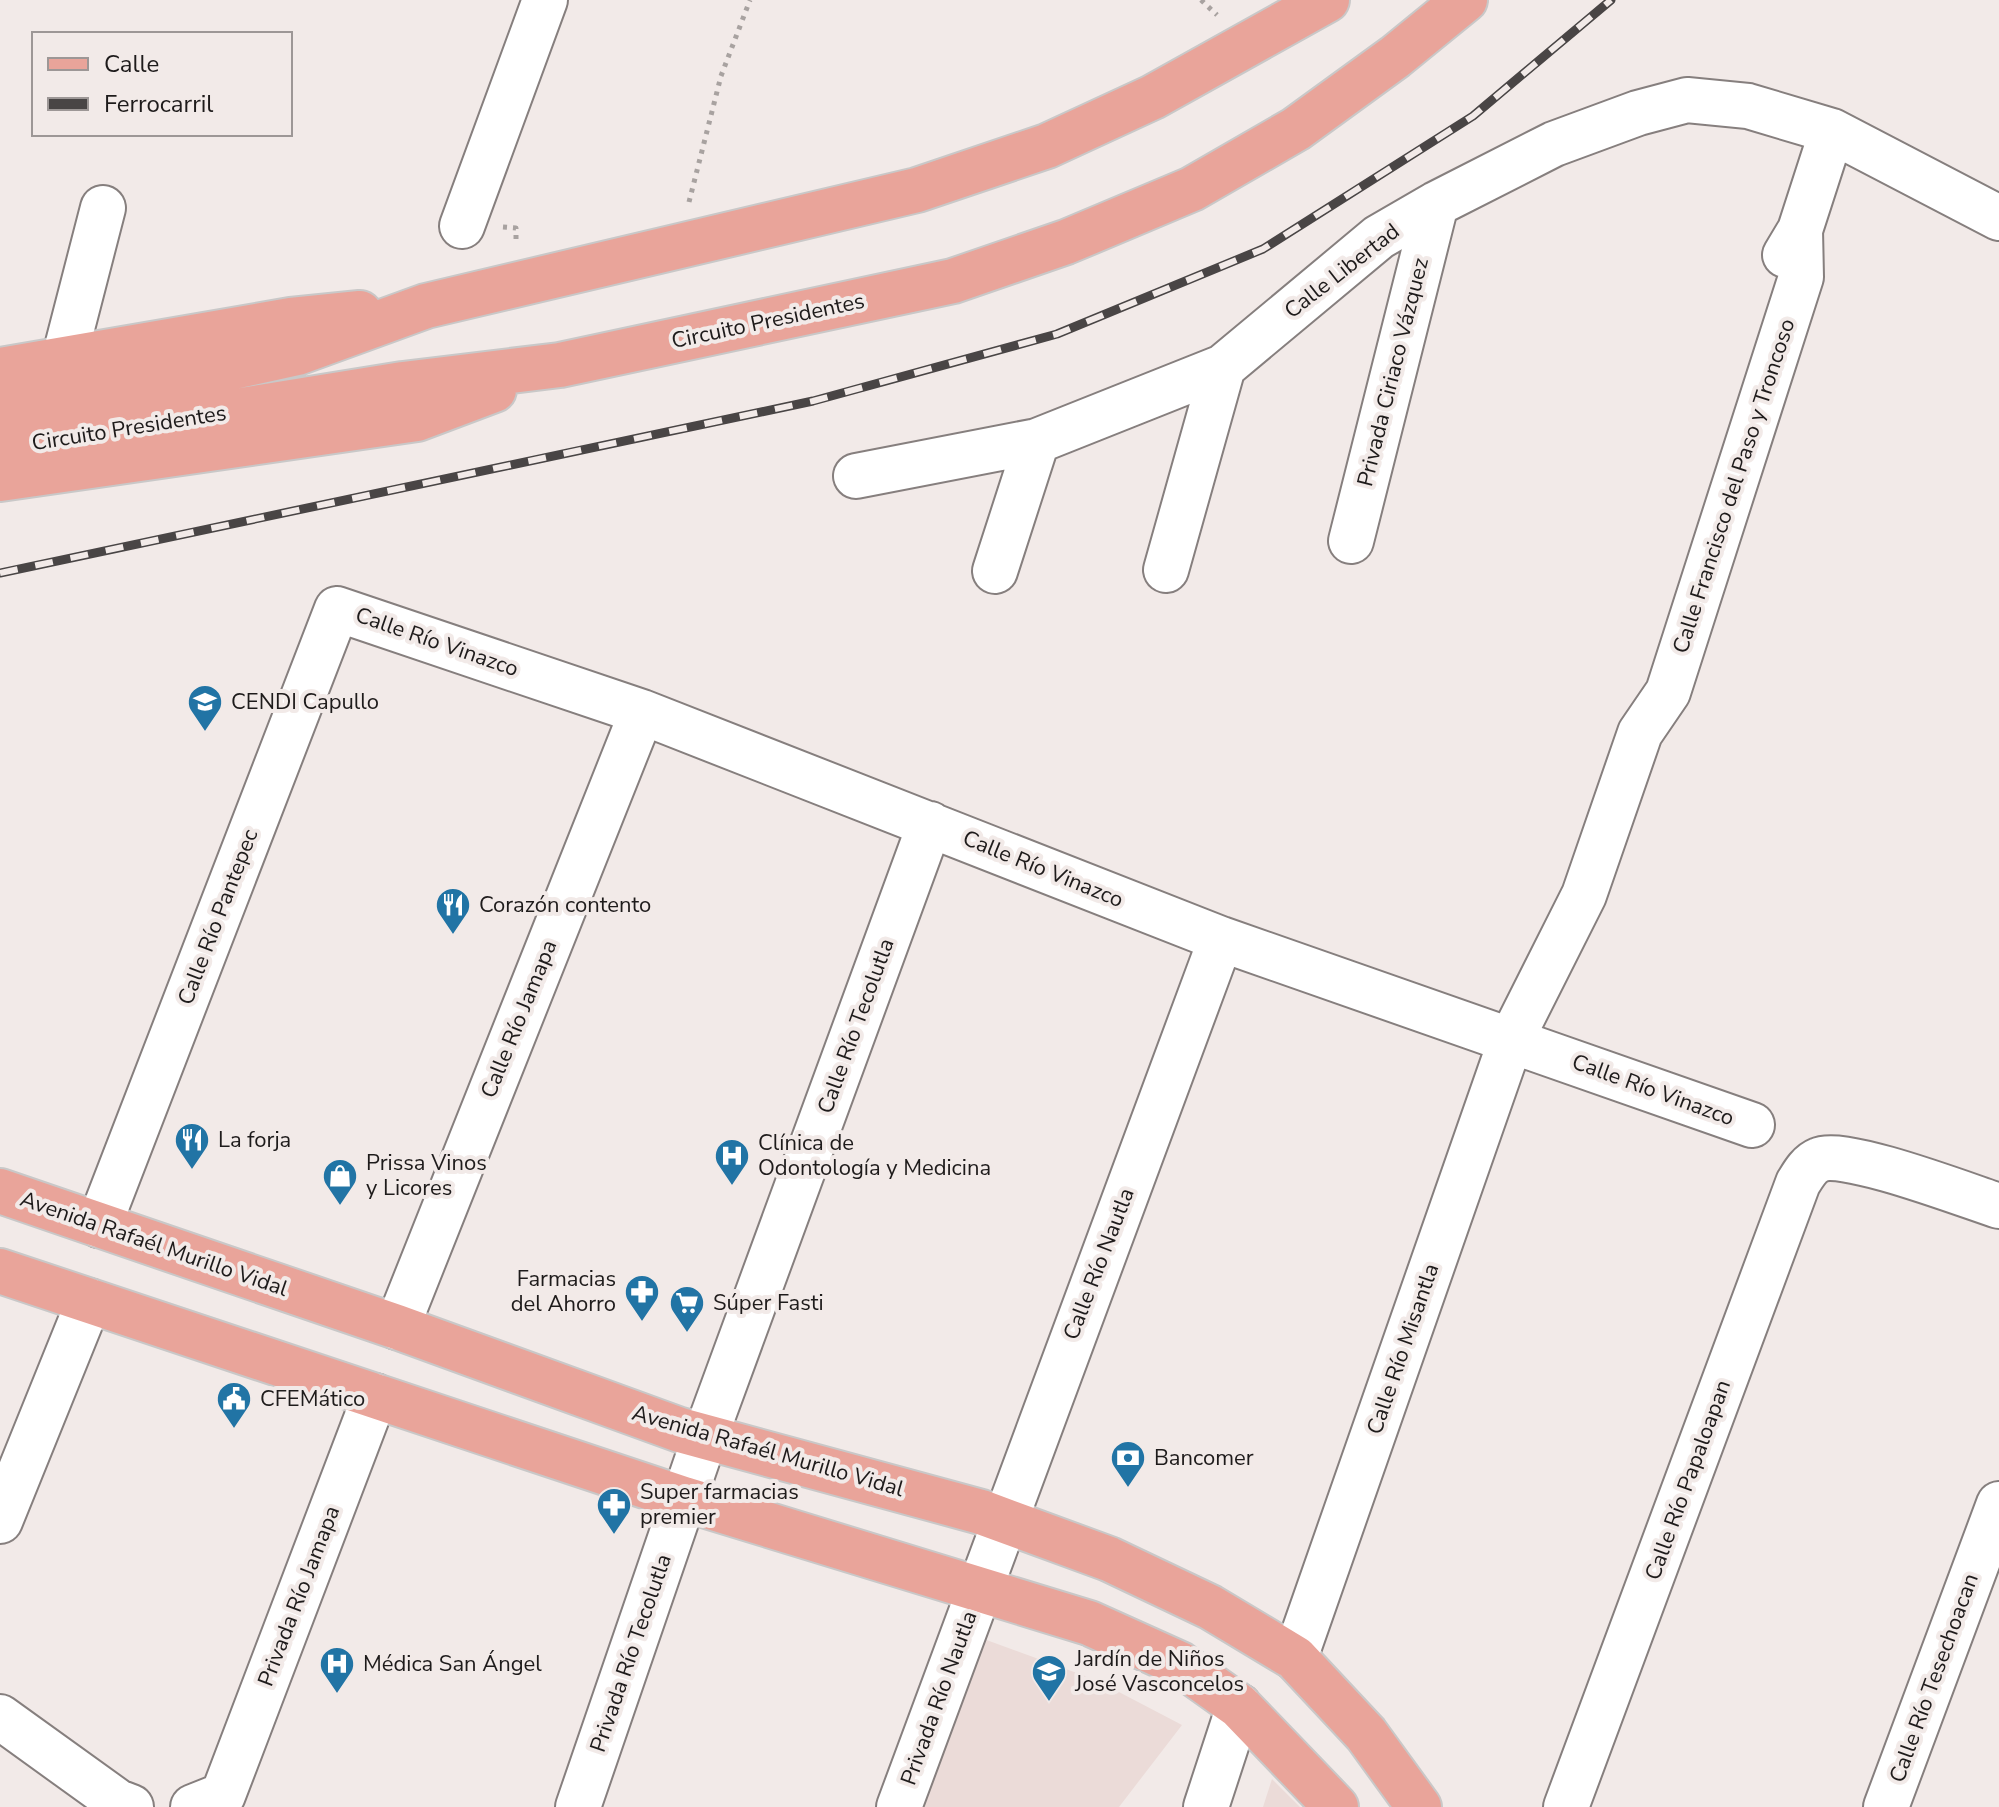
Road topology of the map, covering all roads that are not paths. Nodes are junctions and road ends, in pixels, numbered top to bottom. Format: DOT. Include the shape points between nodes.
graph roads {
  1 [pos="545,0"];
  2 [pos="1327,0"];
  3 [pos="1465,0"];
  4 [pos="1832,131"];
  5 [pos="1436,204"];
  6 [pos="103,208"];
  7 [pos="1999,218"];
  8 [pos="462,226"];
  9 [pos="426,306"];
  10 [pos="64,359"];
  11 [pos="560,365"];
  12 [pos="1223,367"];
  13 [pos="0,370"];
  14 [pos="178,400"];
  15 [pos="0,409"];
  16 [pos="1037,441"];
  17 [pos="0,449"];
  18 [pos="856,476"];
  19 [pos="0,479"];
  20 [pos="1351,541"];
  21 [pos="1166,570"];
  22 [pos="995,571"];
  23 [pos="337,609"];
  24 [pos="642,712"];
  25 [pos="930,824"];
  26 [pos="1221,939"];
  27 [pos="1511,1040"];
  28 [pos="1752,1125"];
  29 [pos="0,1191"];
  30 [pos="1999,1206"];
  31 [pos="99,1225"];
  32 [pos="0,1271"];
  33 [pos="89,1301"];
  34 [pos="397,1327"];
  35 [pos="375,1396"];
  36 [pos="705,1437"];
  37 [pos="684,1499"];
  38 [pos="1999,1504"];
  39 [pos="1004,1519"];
  40 [pos="0,1521"];
  41 [pos="978,1589"];
  42 [pos="1999,1591"];
  43 [pos="1295,1658"];
  44 [pos="1239,1706"];
  45 [pos="0,1717"];
  46 [pos="208,1801"];
  47 [pos="131,1807"];
  48 [pos="578,1807"];
  49 [pos="899,1807"];
  50 [pos="1206,1807"];
  51 [pos="1336,1807"];
  52 [pos="1419,1807"];
  53 [pos="1566,1807"];
  54 [pos="1886,1807"];
  55 [pos="1916,1807"];
  1 -- 8 [label="street"];
  2 -- 9 [label="main road, Circuito Presidentes" via="1153,97 1047,146 917,190"];
  3 -- 11 [label="main road, Circuito Presidentes" via="1296,129 1192,189 1066,242 953,281"];
  4 -- 5 [label="street, Calle Libertad" via="1748,106 1687,100 1554,144"];
  4 -- 7 [label="street, Calle Libertad"];
  4 -- 27 [label="street, Calle Francisco del Paso y Troncoso" via="1800,230 1801,277 1668,692 1640,733 1584,895"];
  5 -- 12 [label="street, Calle Libertad" via="1379,237"];
  5 -- 20 [label="street, Privada Ciriaco Vázquez"];
  6 -- 10 [label="street"];
  9 -- 10 [label="main road" via="291,320"];
  9 -- 14 [label="main road, Circuito Presidentes"];
  10 -- 13 [label="main road"];
  11 -- 14 [label="main road, Circuito Presidentes" via="403,384"];
  11 -- 19 [label="main road" via="417,419"];
  12 -- 16 [label="street, Calle Libertad"];
  12 -- 21 [label="street"];
  14 -- 15 [label="main road, Circuito Presidentes"];
  14 -- 17 [label="main road, Circuito Presidentes"];
  16 -- 18 [label="street, Calle Libertad"];
  16 -- 22 [label="street"];
  23 -- 24 [label="street, Calle Río Vinazco"];
  23 -- 31 [label="street, Calle Río Pantepec"];
  24 -- 25 [label="street, Calle Río Vinazco"];
  24 -- 34 [label="street, Calle Río Jamapa"];
  25 -- 26 [label="street, Calle Río Vinazco"];
  25 -- 36 [label="street, Calle Río Tecolutla"];
  26 -- 27 [label="street, Calle Río Vinazco"];
  26 -- 39 [label="street, Calle Río Nautla"];
  27 -- 28 [label="street, Calle Río Vinazco"];
  27 -- 43 [label="street, Calle Río Misantla"];
  29 -- 31 [label="main road, Avenida Rafaél Murillo Vidal"];
  30 -- 53 [label="street, Calle Río Papaloapan" via="1850,1159 1819,1159 1798,1183"];
  31 -- 34 [label="main road, Avenida Rafaél Murillo Vidal"];
  32 -- 33 [label="main road"];
  33 -- 35 [label="main road"];
  33 -- 40 [label="street"];
  34 -- 36 [label="main road, Avenida Rafaél Murillo Vidal"];
  35 -- 37 [label="main road"];
  35 -- 46 [label="street, Privada Río Jamapa"];
  36 -- 37 [label="street, Calle Río Tecolutla"];
  36 -- 39 [label="main road, Avenida Rafaél Murillo Vidal"];
  37 -- 41 [label="main road"];
  37 -- 48 [label="street, Privada Río Tecolutla"];
  38 -- 54 [label="street, Calle Río Tesechoacan"];
  39 -- 41 [label="street, Calle Río Nautla"];
  39 -- 43 [label="main road, Avenida Rafaél Murillo Vidal" via="1109,1559 1210,1607"];
  41 -- 44 [label="main road" via="1128,1640 1180,1664"];
  41 -- 49 [label="street, Privada Río Nautla"];
  42 -- 55 [label="street, Calle Río Tesechoacan"];
  43 -- 52 [label="main road, Avenida Rafaél Murillo Vidal" via="1366,1734"];
  44 -- 50 [label="street"];
  44 -- 51 [label="main road"];
  45 -- 47 [label="street"];
}
